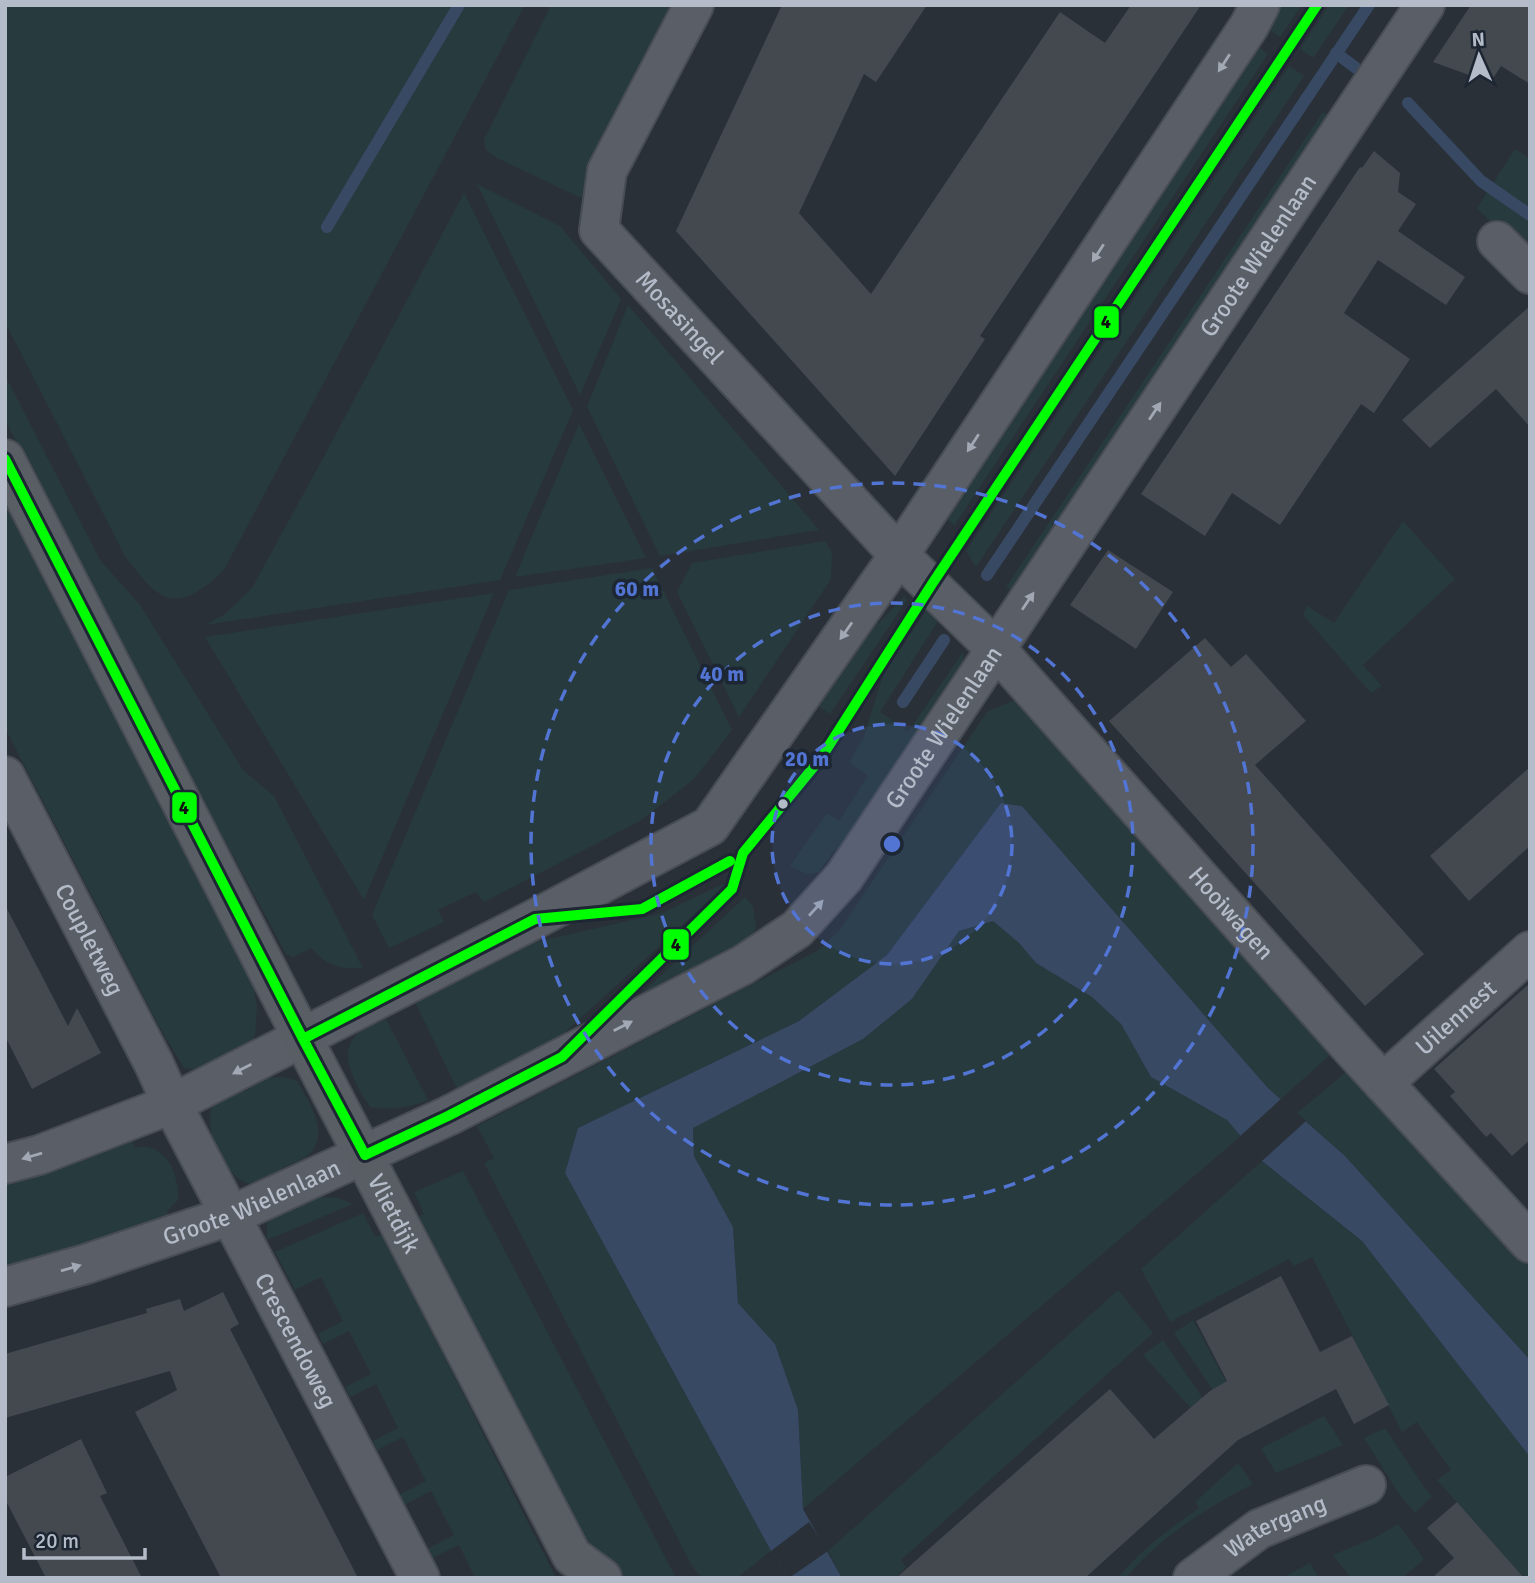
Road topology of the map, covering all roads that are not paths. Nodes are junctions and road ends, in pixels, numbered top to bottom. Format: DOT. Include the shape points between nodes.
graph roads {
  1 [pos="694,5"];
  2 [pos="1425,5"];
  3 [pos="1255,7"];
  4 [pos="1497,241"];
  5 [pos="1530,274"];
  6 [pos="5,459"];
  7 [pos="899,555"];
  8 [pos="932,584"];
  9 [pos="996,649"];
  10 [pos="5,776"];
  11 [pos="1530,951"];
  12 [pos="303,1039"];
  13 [pos="1383,1083"];
  14 [pos="172,1104"];
  15 [pos="365,1155"];
  16 [pos="5,1164"];
  17 [pos="232,1215"];
  18 [pos="1530,1243"];
  19 [pos="5,1287"];
  20 [pos="1366,1485"];
  21 [pos="582,1570"];
  22 [pos="420,1578"];
  23 [pos="1193,1578"];
  1 -- 7 [label="street, Mosasingel" via="607,171 599,230"];
  9 -- 2 [label="street, Groote Wielenlaan, one-way"];
  3 -- 7 [label="street, one-way" via="1234,49"];
  4 -- 5 [label="street"];
  6 -- 12 [label="street, Vlietdijk"];
  7 -- 8 [label="street, Mosasingel"];
  7 -- 12 [label="street, one-way" via="710,826"];
  8 -- 9 [label="street, Hooiwagen"];
  9 -- 13 [label="street, Hooiwagen"];
  15 -- 9 [label="street, Groote Wielenlaan, one-way" via="743,965 797,929 844,877"];
  10 -- 14 [label="street, Coupletweg"];
  11 -- 13 [label="street, Uilennest"];
  12 -- 14 [label="street, one-way"];
  12 -- 15 [label="street, Vlietdijk"];
  13 -- 18 [label="street, Hooiwagen"];
  14 -- 16 [label="street, one-way"];
  14 -- 17 [label="street, Crescendoweg"];
  15 -- 17 [label="street, Groote Wielenlaan"];
  15 -- 21 [label="street, Vlietdijk"];
  19 -- 17 [label="street, Groote Wielenlaan, one-way"];
  17 -- 22 [label="street, Crescendoweg"];
  20 -- 23 [label="street, Watergang" via="1259,1529"];
}
